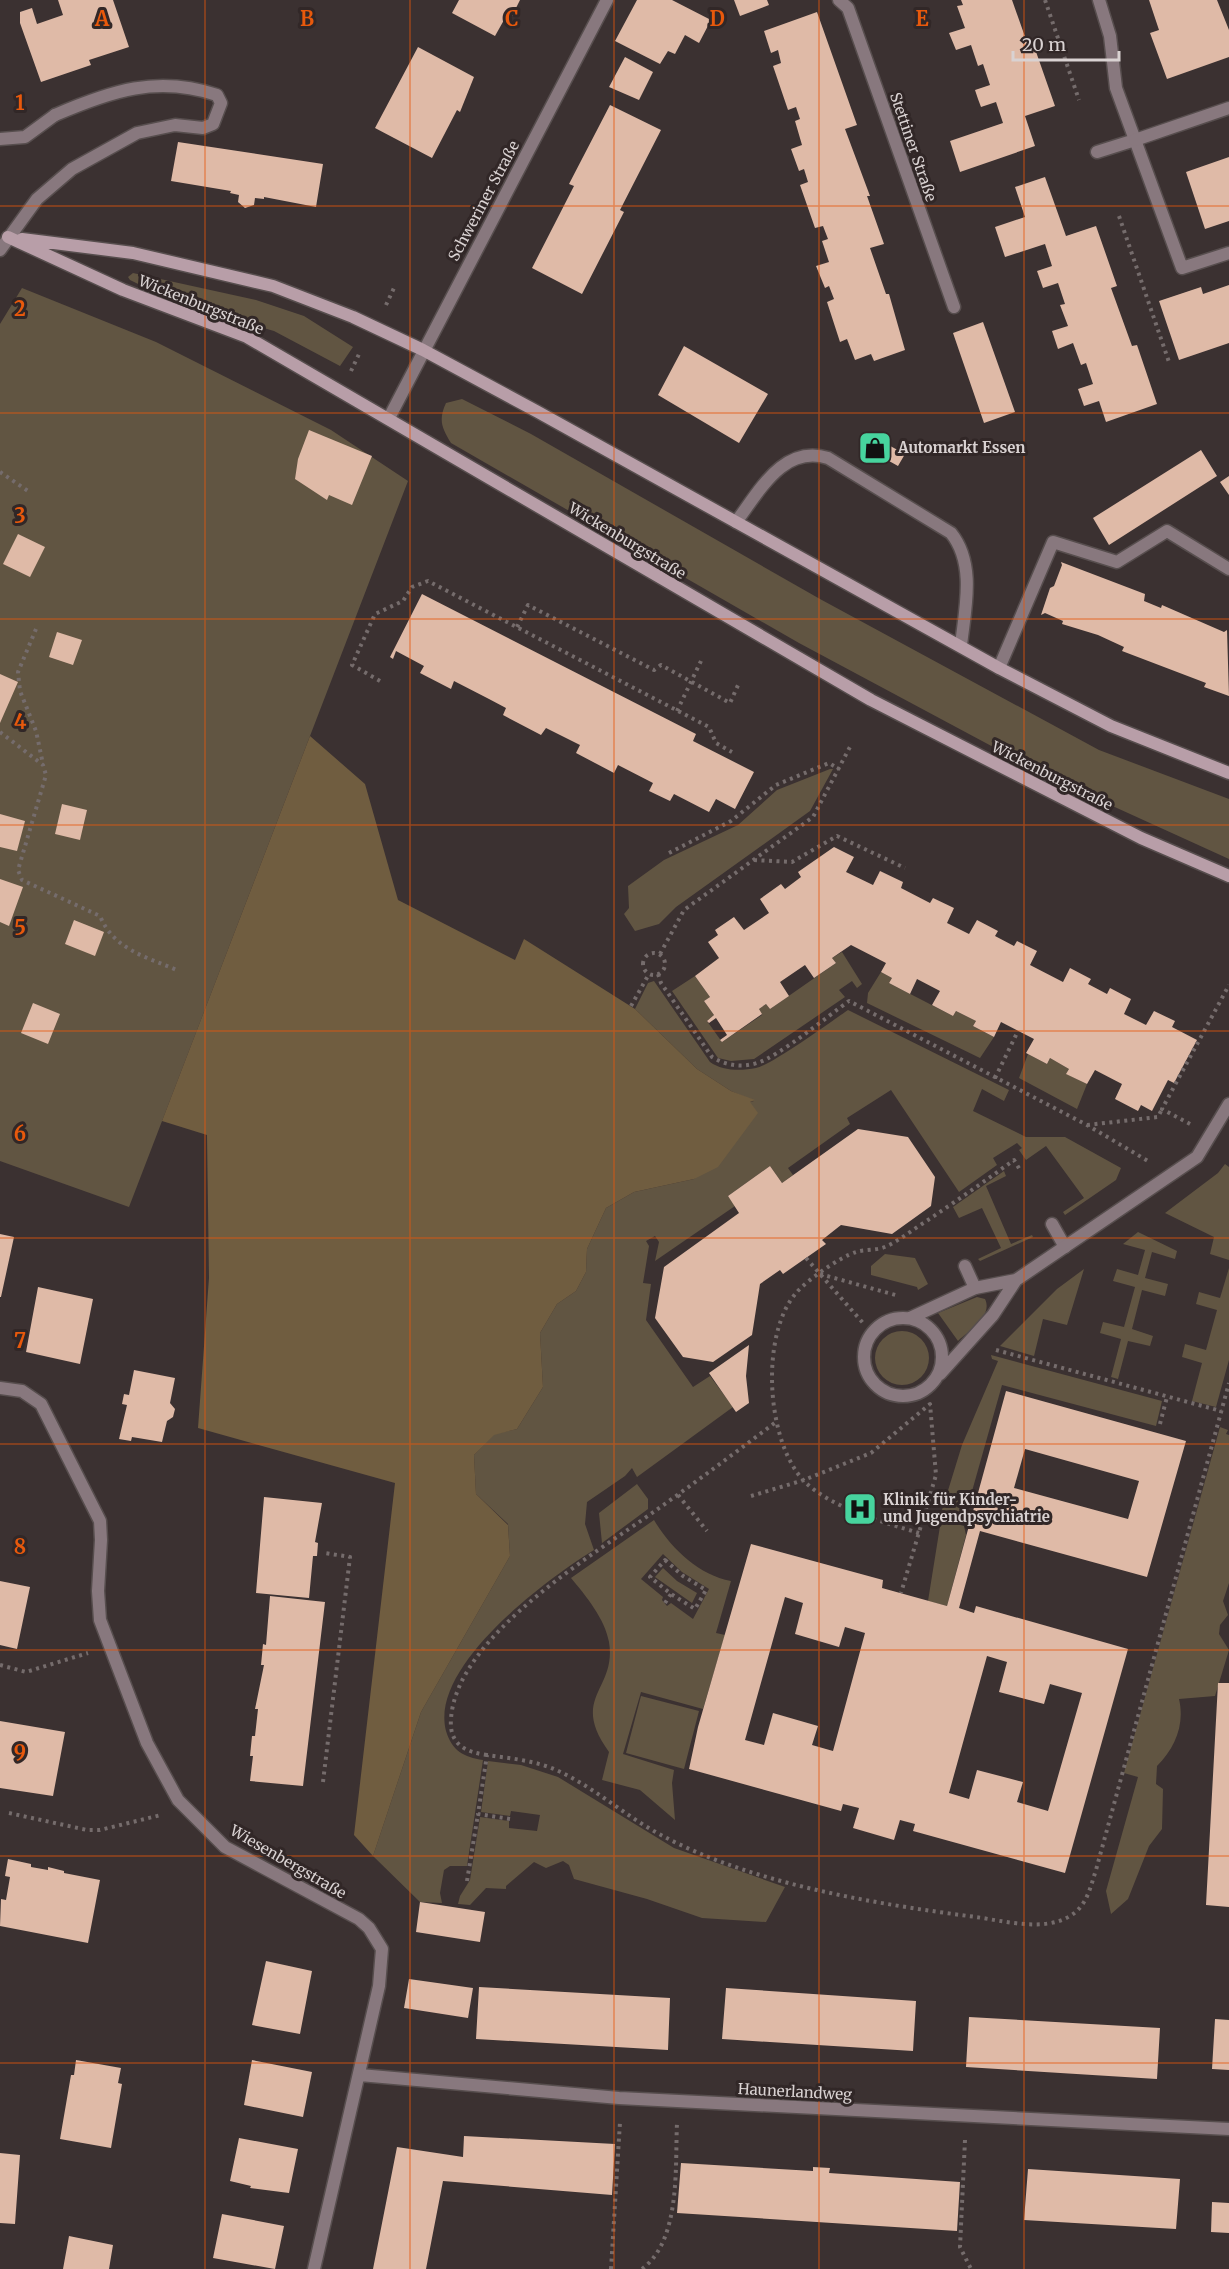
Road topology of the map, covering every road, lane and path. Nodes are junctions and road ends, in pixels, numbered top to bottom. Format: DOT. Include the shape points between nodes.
graph roads {
  1 [pos="607,0"];
  2 [pos="839,0"];
  3 [pos="1045,0"];
  4 [pos="1098,0"];
  5 [pos="1079,100"];
  6 [pos="1229,108"];
  7 [pos="0,139"];
  8 [pos="1135,140"];
  9 [pos="1097,152"];
  10 [pos="1119,216"];
  11 [pos="4,237"];
  12 [pos="0,250"];
  13 [pos="1229,253"];
  14 [pos="394,288"];
  15 [pos="954,307"];
  16 [pos="383,311"];
  17 [pos="423,350"];
  18 [pos="360,352"];
  19 [pos="1170,365"];
  20 [pos="351,371"];
  21 [pos="389,418"];
  22 [pos="0,472"];
  23 [pos="28,491"];
  24 [pos="736,522"];
  25 [pos="1229,569"];
  26 [pos="517,627"];
  27 [pos="36,629"];
  28 [pos="961,645"];
  29 [pos="701,662"];
  30 [pos="999,668"];
  31 [pos="380,681"];
  32 [pos="691,682"];
  33 [pos="740,682"];
  34 [pos="677,711"];
  35 [pos="0,732"];
  36 [pos="851,745"];
  37 [pos="732,752"];
  38 [pos="43,765"];
  39 [pos="838,769"];
  40 [pos="1229,773"];
  41 [pos="669,853"];
  42 [pos="753,860"];
  43 [pos="905,868"];
  44 [pos="1229,876"];
  45 [pos="660,954"];
  46 [pos="179,971"];
  47 [pos="650,974"];
  48 [pos="658,974"];
  49 [pos="1229,985"];
  50 [pos="632,1006"];
  51 [pos="1017,1034"];
  52 [pos="995,1078"];
  53 [pos="1229,1104"];
  54 [pos="1162,1110"];
  55 [pos="1087,1125"];
  56 [pos="1210,1140"];
  57 [pos="1020,1170"];
  58 [pos="1172,1175"];
  59 [pos="1052,1224"];
  60 [pos="1065,1246"];
  61 [pos="806,1258"];
  62 [pos="965,1266"];
  63 [pos="820,1274"];
  64 [pos="1016,1280"];
  65 [pos="975,1288"];
  66 [pos="908,1298"];
  67 [pos="910,1318"];
  68 [pos="863,1323"];
  69 [pos="989,1348"];
  70 [pos="937,1376"];
  71 [pos="1229,1383"];
  72 [pos="0,1388"];
  73 [pos="1167,1397"];
  74 [pos="1221,1411"];
  75 [pos="776,1422"];
  76 [pos="1160,1424"];
  77 [pos="804,1480"];
  78 [pos="678,1495"];
  79 [pos="751,1496"];
  80 [pos="707,1531"];
  81 [pos="919,1533"];
  82 [pos="325,1553"];
  83 [pos="901,1593"];
  84 [pos="671,1594"];
  85 [pos="665,1603"];
  86 [pos="88,1653"];
  87 [pos="0,1665"];
  88 [pos="487,1755"];
  89 [pos="323,1782"];
  90 [pos="9,1814"];
  91 [pos="166,1814"];
  92 [pos="477,1814"];
  93 [pos="510,1819"];
  94 [pos="467,1881"];
  95 [pos="360,2075"];
  96 [pos="621,2112"];
  97 [pos="678,2116"];
  98 [pos="1229,2129"];
  99 [pos="965,2133"];
  100 [pos="314,2269"];
  101 [pos="611,2269"];
  102 [pos="642,2269"];
  103 [pos="971,2269"];
  1 -- 17 [label="street, Schweriner Straße"];
  2 -- 15 [label="street, Stettiner Straße" via="848,8"];
  3 -- 5 [label="path"];
  4 -- 8 [label="street" via="1110,36 1116,88"];
  6 -- 8 [label="street"];
  7 -- 11 [label="street" via="25,137 55,115 105,94 158,85 192,87 217,95 221,103 213,124 203,128 175,125 137,133 72,169 36,199"];
  8 -- 9 [label="street"];
  8 -- 13 [label="street" via="1182,268"];
  10 -- 19 [label="path"];
  11 -- 12 [label="street"];
  11 -- 17 [label="main road, Wickenburgstraße" via="133,253 273,286"];
  11 -- 21 [label="main road, Wickenburgstraße" via="123,290 247,336"];
  14 -- 16 [label="path"];
  17 -- 21 [label="street, Schweriner Straße"];
  17 -- 24 [label="main road, Wickenburgstraße"];
  18 -- 20 [label="path"];
  21 -- 44 [label="main road, Wickenburgstraße" via="871,700 1141,838"];
  22 -- 23 [label="path"];
  24 -- 28 [label="main road, Wickenburgstraße"];
  24 -- 28 [label="street" via="778,468 805,455 828,458 951,534 959,543 966,572"];
  25 -- 30 [label="street" via="1167,531 1118,562 1053,542"];
  26 -- 31 [label="path" via="428,581 412,587 403,601 375,614 352,665"];
  26 -- 32 [label="path" via="528,605 654,670 661,665"];
  26 -- 34 [label="path"];
  27 -- 38 [label="path" via="18,672 20,691 36,731"];
  28 -- 30 [label="main road, Wickenburgstraße"];
  29 -- 32 [label="path"];
  30 -- 40 [label="main road, Wickenburgstraße" via="1111,726"];
  32 -- 33 [label="path" via="730,703"];
  32 -- 34 [label="path"];
  34 -- 37 [label="path" via="709,727 716,743"];
  35 -- 38 [label="path"];
  36 -- 39 [label="path"];
  38 -- 46 [label="path" via="46,775 18,870 22,880 100,916 105,929 123,948"];
  39 -- 41 [label="path" via="829,763 776,785 731,821"];
  39 -- 42 [label="path" via="813,817"];
  42 -- 43 [label="path" via="792,862 837,836"];
  42 -- 45 [label="path" via="684,910"];
  45 -- 47 [label="path" via="650,953 644,958 643,968"];
  45 -- 48 [label="path" via="665,964"];
  47 -- 48 [label="path"];
  47 -- 50 [label="path"];
  48 -- 52 [label="path" via="712,1057 721,1062 756,1064 849,1001"];
  49 -- 54 [label="path"];
  51 -- 52 [label="path"];
  52 -- 55 [label="path"];
  53 -- 56 [label="street"];
  54 -- 55 [label="path" via="1158,1118"];
  54 -- 56 [label="path"];
  55 -- 58 [label="path"];
  56 -- 58 [label="street" via="1197,1157"];
  57 -- 63 [label="path" via="1014,1160 885,1247 855,1252"];
  58 -- 60 [label="street"];
  59 -- 60 [label="street"];
  60 -- 64 [label="street"];
  61 -- 63 [label="path"];
  62 -- 65 [label="street"];
  63 -- 66 [label="path"];
  63 -- 68 [label="path"];
  63 -- 75 [label="path" via="797,1292 780,1325 774,1358"];
  64 -- 65 [label="street"];
  64 -- 70 [label="street" via="993,1315"];
  65 -- 67 [label="street"];
  67 -- 70 [label="street" via="925,1324 941,1346"];
  67 -- 70 [label="street" via="890,1320 871,1334 864,1355 869,1376 884,1391 905,1396 925,1389"];
  69 -- 73 [label="path"];
  71 -- 74 [label="path"];
  72 -- 95 [label="street, Wiesenbergstraße" via="22,1391 41,1404 100,1521 100,1620 147,1743 178,1800 225,1847 359,1919 378,1937 383,1963"];
  73 -- 74 [label="path"];
  73 -- 76 [label="path"];
  74 -- 88 [label="path" via="1096,1870 1082,1908 1070,1917 1030,1924 827,1892 729,1864 661,1835 554,1769"];
  75 -- 77 [label="path" via="790,1459"];
  75 -- 78 [label="path"];
  77 -- 79 [label="path"];
  77 -- 81 [label="path" via="858,1513"];
  77 -- 81 [label="path" via="872,1453 930,1404 936,1474"];
  78 -- 80 [label="path"];
  78 -- 88 [label="path" via="524,1606 471,1665 453,1704 450,1728 463,1749"];
  81 -- 83 [label="path"];
  82 -- 89 [label="path" via="350,1557"];
  84 -- 84 [label="path" via="695,1609 706,1590 665,1560 650,1577"];
  84 -- 85 [label="path"];
  86 -- 87 [label="path" via="26,1672"];
  88 -- 92 [label="path"];
  90 -- 91 [label="path" via="87,1830"];
  92 -- 93 [label="path"];
  92 -- 94 [label="path"];
  95 -- 98 [label="street, Haunerlandweg" via="619,2098"];
  95 -- 100 [label="street, Wiesenbergstraße"];
  96 -- 101 [label="path"];
  97 -- 102 [label="path" via="673,2210 661,2246"];
  99 -- 103 [label="path" via="960,2247"];
}
